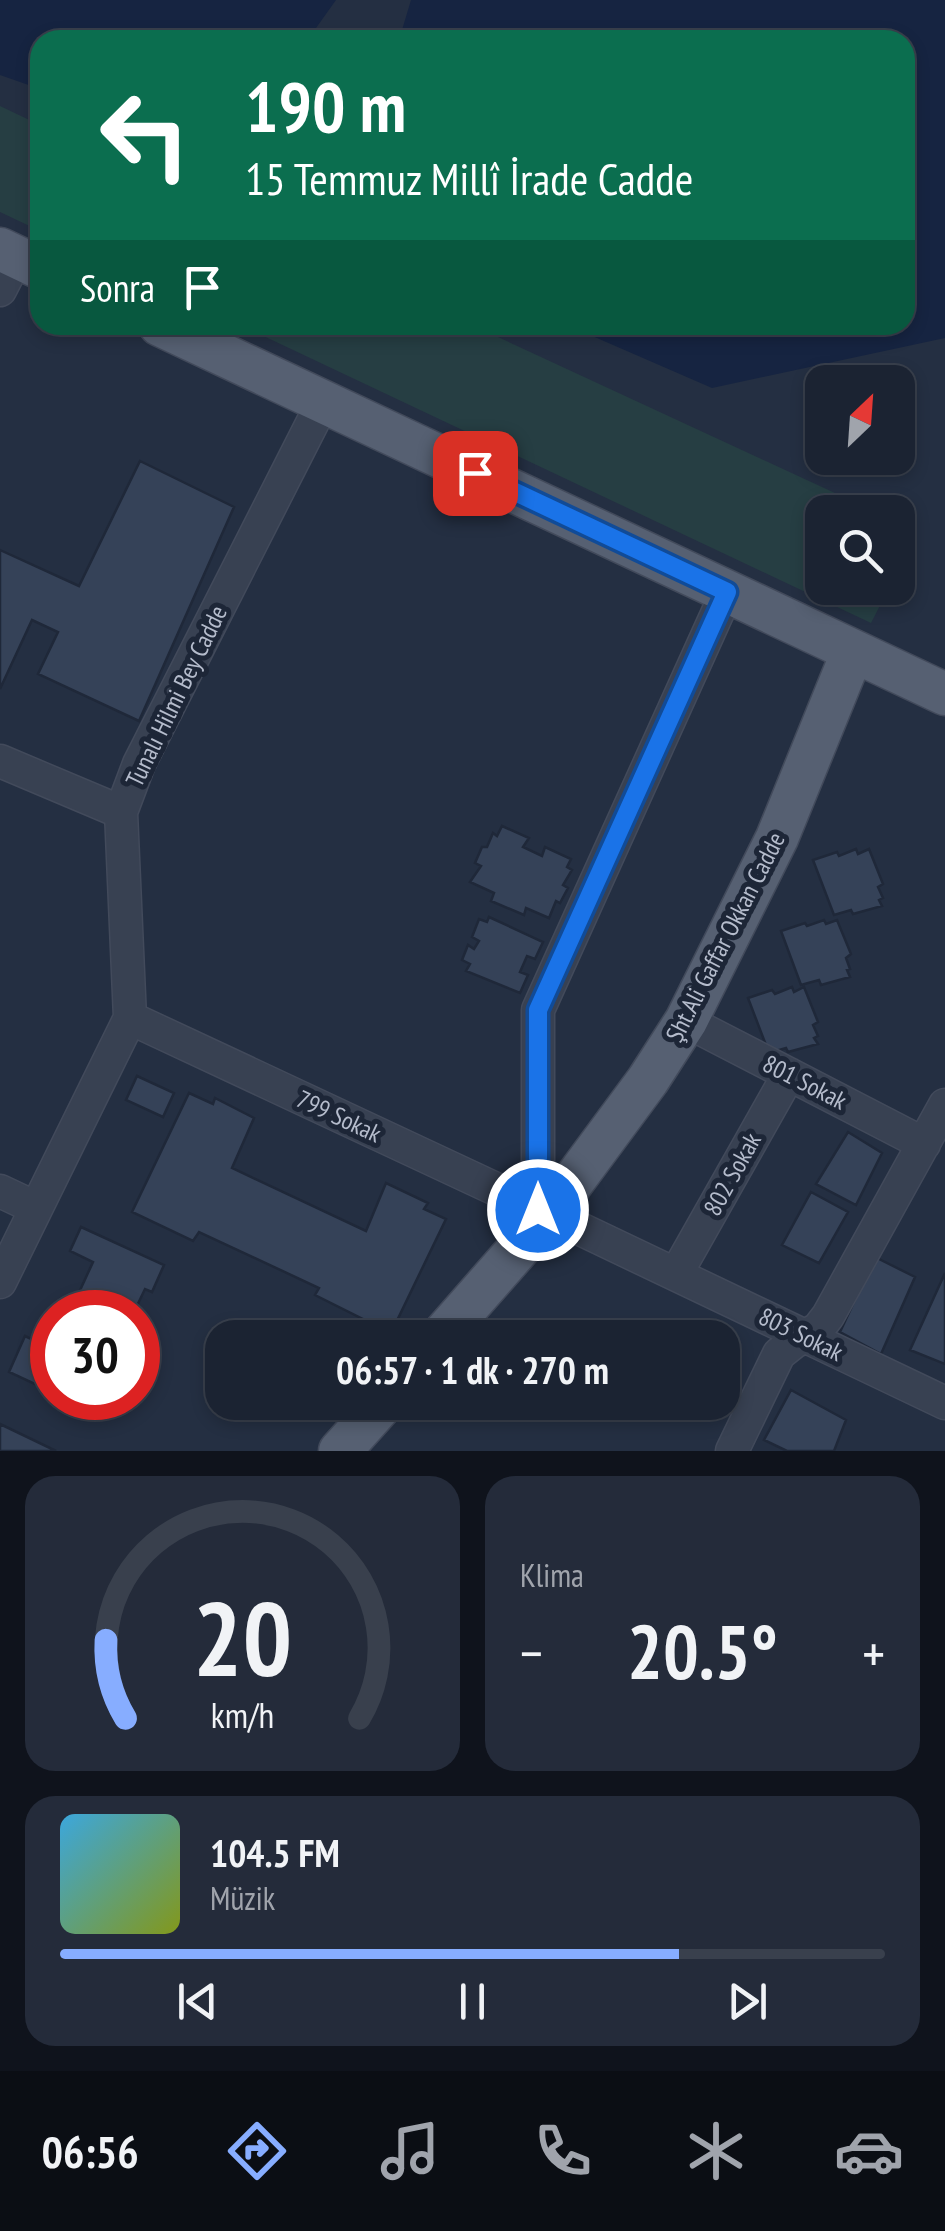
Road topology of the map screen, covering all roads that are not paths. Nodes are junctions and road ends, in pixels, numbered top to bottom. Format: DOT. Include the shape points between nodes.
graph roads {
  1 [pos="181,335"];
  2 [pos="323,402"];
  3 [pos="727,592"];
  4 [pos="853,651"];
  5 [pos="945,694"];
  6 [pos="0,762"];
  7 [pos="121,812"];
  8 [pos="130,1018"];
  9 [pos="686,1021"];
  10 [pos="789,1074"];
  11 [pos="945,1107"];
  12 [pos="924,1144"];
  13 [pos="0,1190"];
  14 [pos="36,1208"];
  15 [pos="544,1212"];
  16 [pos="676,1274"];
  17 [pos="0,1282"];
  18 [pos="455,1320"];
  19 [pos="804,1336"];
  20 [pos="945,1403"];
  21 [pos="368,1420"];
  22 [pos="340,1451"];
  23 [pos="732,1451"];
  1 -- 2 [label="main road"];
  2 -- 3 [label="main road"];
  2 -- 7 [label="street, Tunalı Hilmi Bey Cadde" via="139,764"];
  3 -- 4 [label="main road"];
  3 -- 15 [label="street" via="538,1010"];
  4 -- 5 [label="main road"];
  4 -- 9 [label="main road, Şht.Ali Gaffar Okkan Cadde" via="778,838"];
  6 -- 7 [label="street"];
  7 -- 8 [label="street, Tunalı Hilmi Bey Cadde"];
  8 -- 14 [label="street, Tunalı Hilmi Bey Cadde"];
  8 -- 15 [label="street, 799 Sokak"];
  9 -- 10 [label="street, 801 Sokak"];
  9 -- 15 [label="main road, Şht.Ali Gaffar Okkan Cadde"];
  10 -- 12 [label="street, 801 Sokak"];
  10 -- 16 [label="street, 802 Sokak"];
  11 -- 12 [label="street"];
  12 -- 19 [label="street" via="828,1316"];
  13 -- 14 [label="street"];
  14 -- 17 [label="street, Tunalı Hilmi Bey Cadde"];
  15 -- 16 [label="street, 803 Sokak"];
  15 -- 18 [label="main road, Şht.Ali Gaffar Okkan Cadde"];
  16 -- 19 [label="street, 803 Sokak"];
  19 -- 20 [label="street, 803 Sokak"];
  19 -- 23 [label="street" via="779,1354"];
  21 -- 22 [label="main road"];
}
